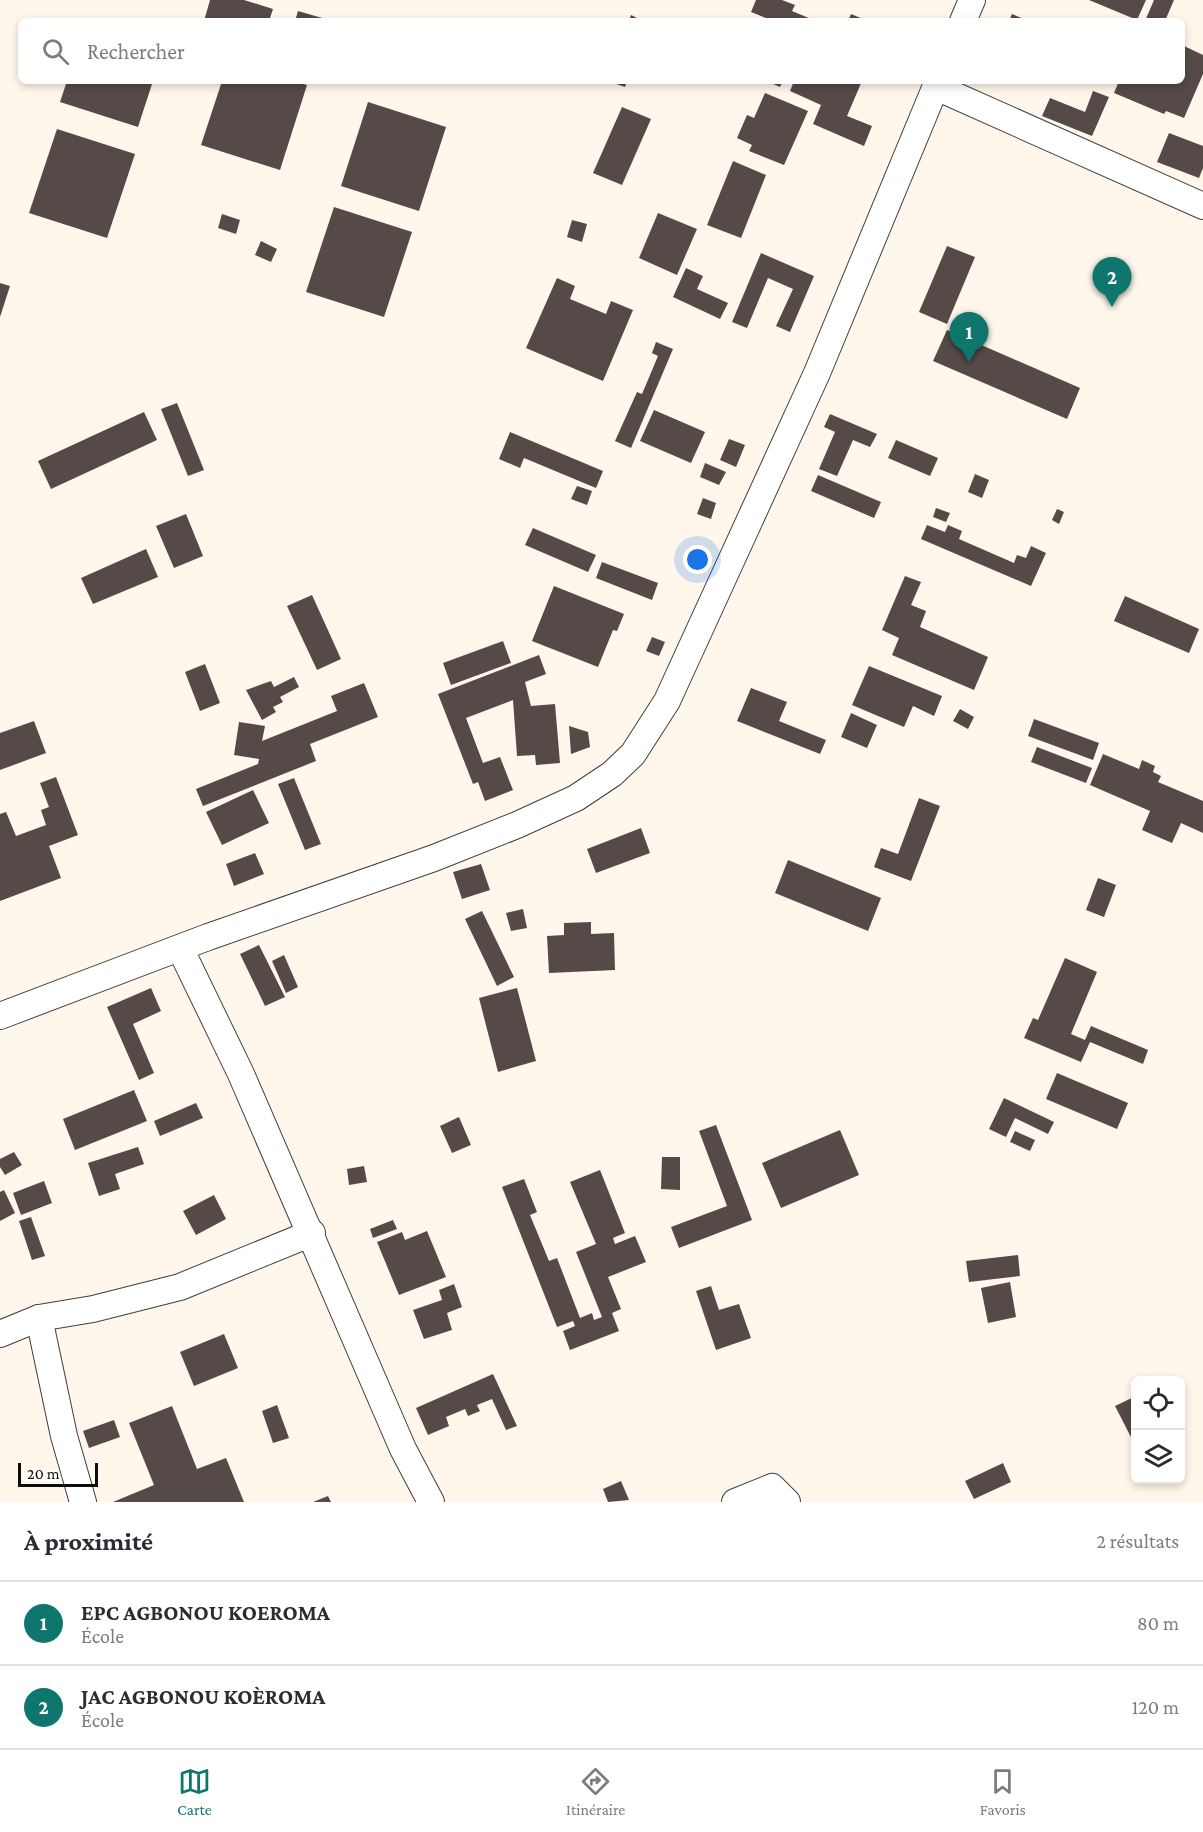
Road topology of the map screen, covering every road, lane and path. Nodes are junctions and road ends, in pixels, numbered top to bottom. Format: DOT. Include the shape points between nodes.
graph roads {
  1 [pos="972,0"];
  2 [pos="964,18"];
  3 [pos="937,84"];
  4 [pos="1203,206"];
  5 [pos="180,948"];
  6 [pos="0,1016"];
  7 [pos="312,1233"];
  8 [pos="39,1318"];
  9 [pos="0,1334"];
  10 [pos="83,1502"];
  11 [pos="431,1502"];
  12 [pos="735,1502"];
  13 [pos="787,1502"];
  1 -- 2 [label="street"];
  3 -- 4 [label="street"];
  3 -- 5 [label="street" via="802,405 667,701 633,754 576,798 533,819"];
  5 -- 6 [label="street"];
  5 -- 7 [label="street"];
  7 -- 8 [label="street" via="180,1287"];
  7 -- 11 [label="street" via="403,1449"];
  8 -- 9 [label="street"];
  8 -- 10 [label="street" via="64,1436"];
  12 -- 13 [label="street" via="772,1487"];
}
